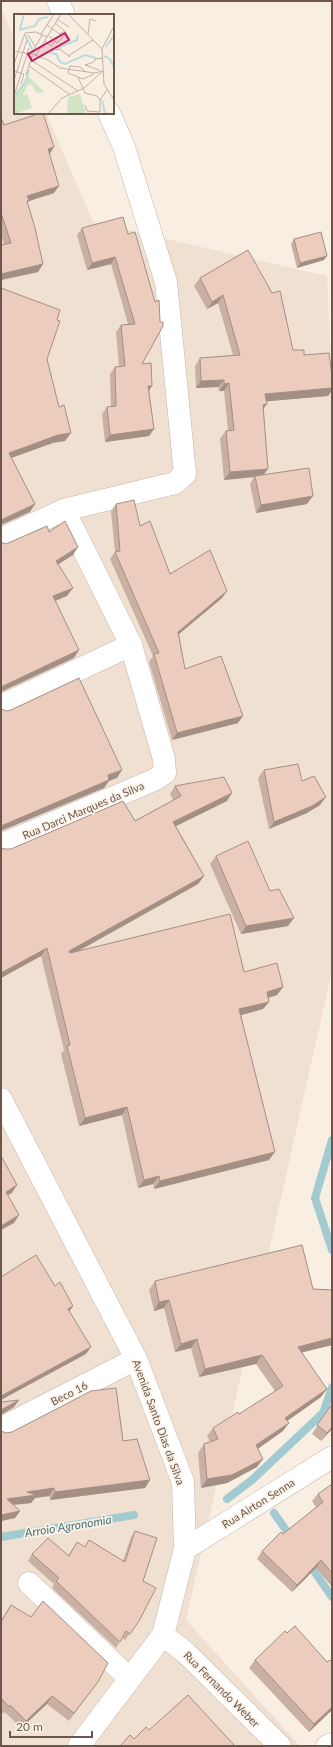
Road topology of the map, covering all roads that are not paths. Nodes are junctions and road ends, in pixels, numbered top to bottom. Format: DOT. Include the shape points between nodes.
graph roads {
  1 [pos="58,1"];
  2 [pos="64,14"];
  3 [pos="109,114"];
  4 [pos="64,510"];
  5 [pos="1,539"];
  6 [pos="132,645"];
  7 [pos="1,706"];
  8 [pos="1,846"];
  9 [pos="1,1099"];
  10 [pos="136,1359"];
  11 [pos="1,1428"];
  12 [pos="332,1456"];
  13 [pos="185,1549"];
  14 [pos="29,1583"];
  15 [pos="163,1635"];
  16 [pos="129,1678"];
  17 [pos="332,1744"];
  18 [pos="79,1746"];
  19 [pos="280,1746"];
  20 [pos="327,1746"];
  1 -- 2 [label="street"];
  3 -- 4 [label="street" via="124,147 166,282 185,474 175,484"];
  4 -- 5 [label="street"];
  4 -- 6 [label="street"];
  6 -- 7 [label="street"];
  6 -- 8 [label="street, Rua Darci Marques da Silva" via="164,759 165,773"];
  9 -- 10 [label="street, Avenida Santo Dias da Silva"];
  10 -- 11 [label="street, Beco 16"];
  10 -- 13 [label="street, Avenida Santo Dias da Silva" via="183,1482"];
  12 -- 13 [label="street, Rua Airton Senna"];
  13 -- 15 [label="street, Avenida Santo Dias da Silva"];
  14 -- 16 [label="street"];
  15 -- 16 [label="street, Avenida Santo Dias da Silva"];
  15 -- 19 [label="street, Rua Fernando Weber" via="186,1653"];
  16 -- 18 [label="street, Avenida Santo Dias da Silva"];
  17 -- 20 [label="street"];
}
